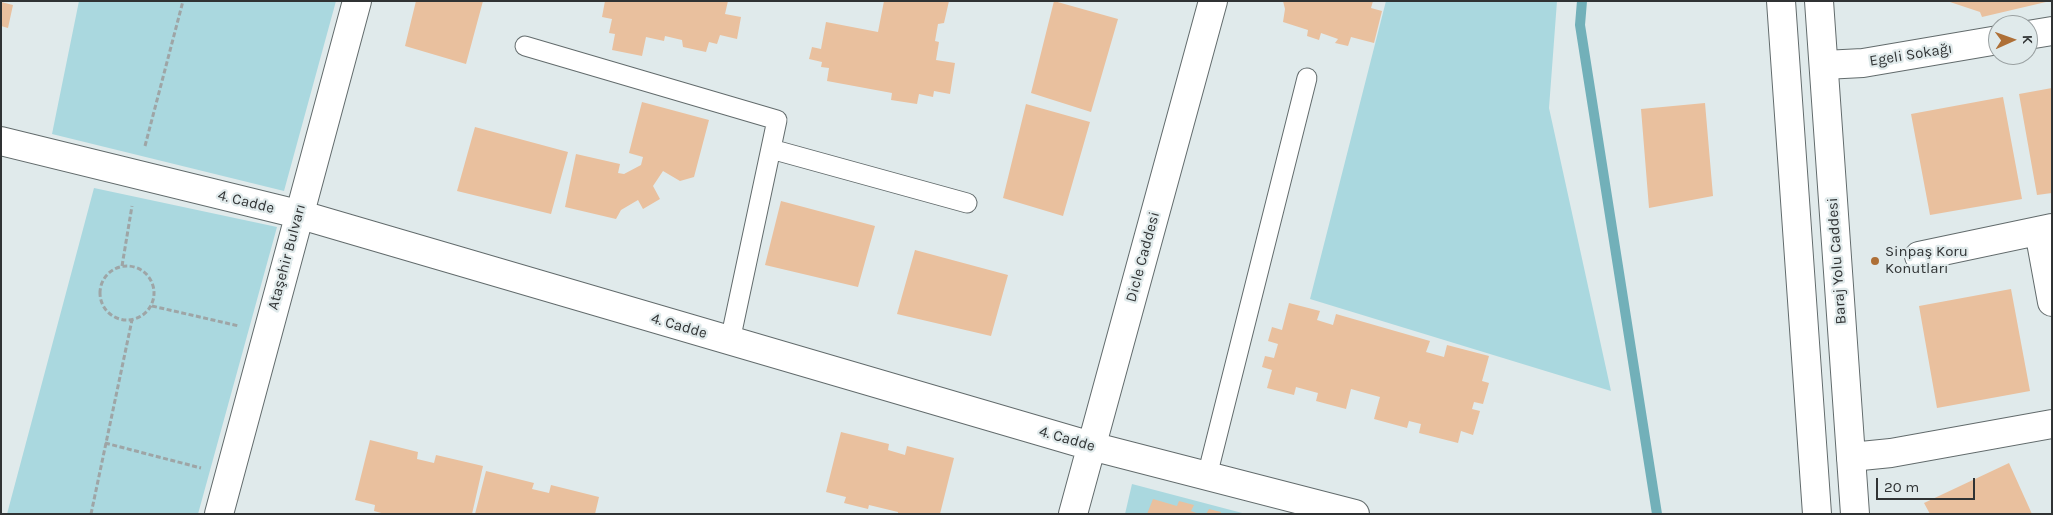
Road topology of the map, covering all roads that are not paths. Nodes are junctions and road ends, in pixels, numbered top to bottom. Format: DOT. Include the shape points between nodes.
graph roads {
  1 [pos="357,1"];
  2 [pos="1213,1"];
  3 [pos="1781,1"];
  4 [pos="1819,1"];
  5 [pos="2052,31"];
  6 [pos="2038,33"];
  7 [pos="1988,42"];
  8 [pos="525,46"];
  9 [pos="1824,64"];
  10 [pos="1786,68"];
  11 [pos="1307,78"];
  12 [pos="1,141"];
  13 [pos="771,149"];
  14 [pos="968,203"];
  15 [pos="298,214"];
  16 [pos="2045,229"];
  17 [pos="1918,256"];
  18 [pos="2052,302"];
  19 [pos="730,341"];
  20 [pos="2052,424"];
  21 [pos="1091,446"];
  22 [pos="1851,457"];
  23 [pos="1813,461"];
  24 [pos="1206,476"];
  25 [pos="219,514"];
  26 [pos="1073,514"];
  27 [pos="1355,514"];
  28 [pos="1817,514"];
  29 [pos="1855,514"];
  1 -- 15 [label="street, Ataşehir Bulvarı"];
  2 -- 21 [label="street, Dicle Caddesi"];
  3 -- 10 [label="street"];
  4 -- 9 [label="street, Baraj Yolu Caddesi"];
  5 -- 6 [label="street"];
  7 -- 9 [label="street, Egeli Sokağı" via="1863,63"];
  8 -- 13 [label="lane" via="777,120"];
  9 -- 10 [label="street"];
  9 -- 22 [label="street, Baraj Yolu Caddesi"];
  10 -- 23 [label="street"];
  11 -- 24 [label="lane"];
  12 -- 15 [label="street, 4. Cadde"];
  13 -- 14 [label="lane"];
  13 -- 19 [label="lane"];
  15 -- 19 [label="street, 4. Cadde"];
  15 -- 25 [label="street, Ataşehir Bulvarı"];
  16 -- 17 [label="street"];
  16 -- 18 [label="street"];
  19 -- 21 [label="street, 4. Cadde"];
  20 -- 22 [label="street"];
  21 -- 24 [label="street, 4. Cadde"];
  21 -- 26 [label="street, Dicle Caddesi"];
  22 -- 23 [label="street"];
  22 -- 29 [label="street, Baraj Yolu Caddesi"];
  23 -- 28 [label="street"];
  24 -- 27 [label="street, 4. Cadde"];
}
